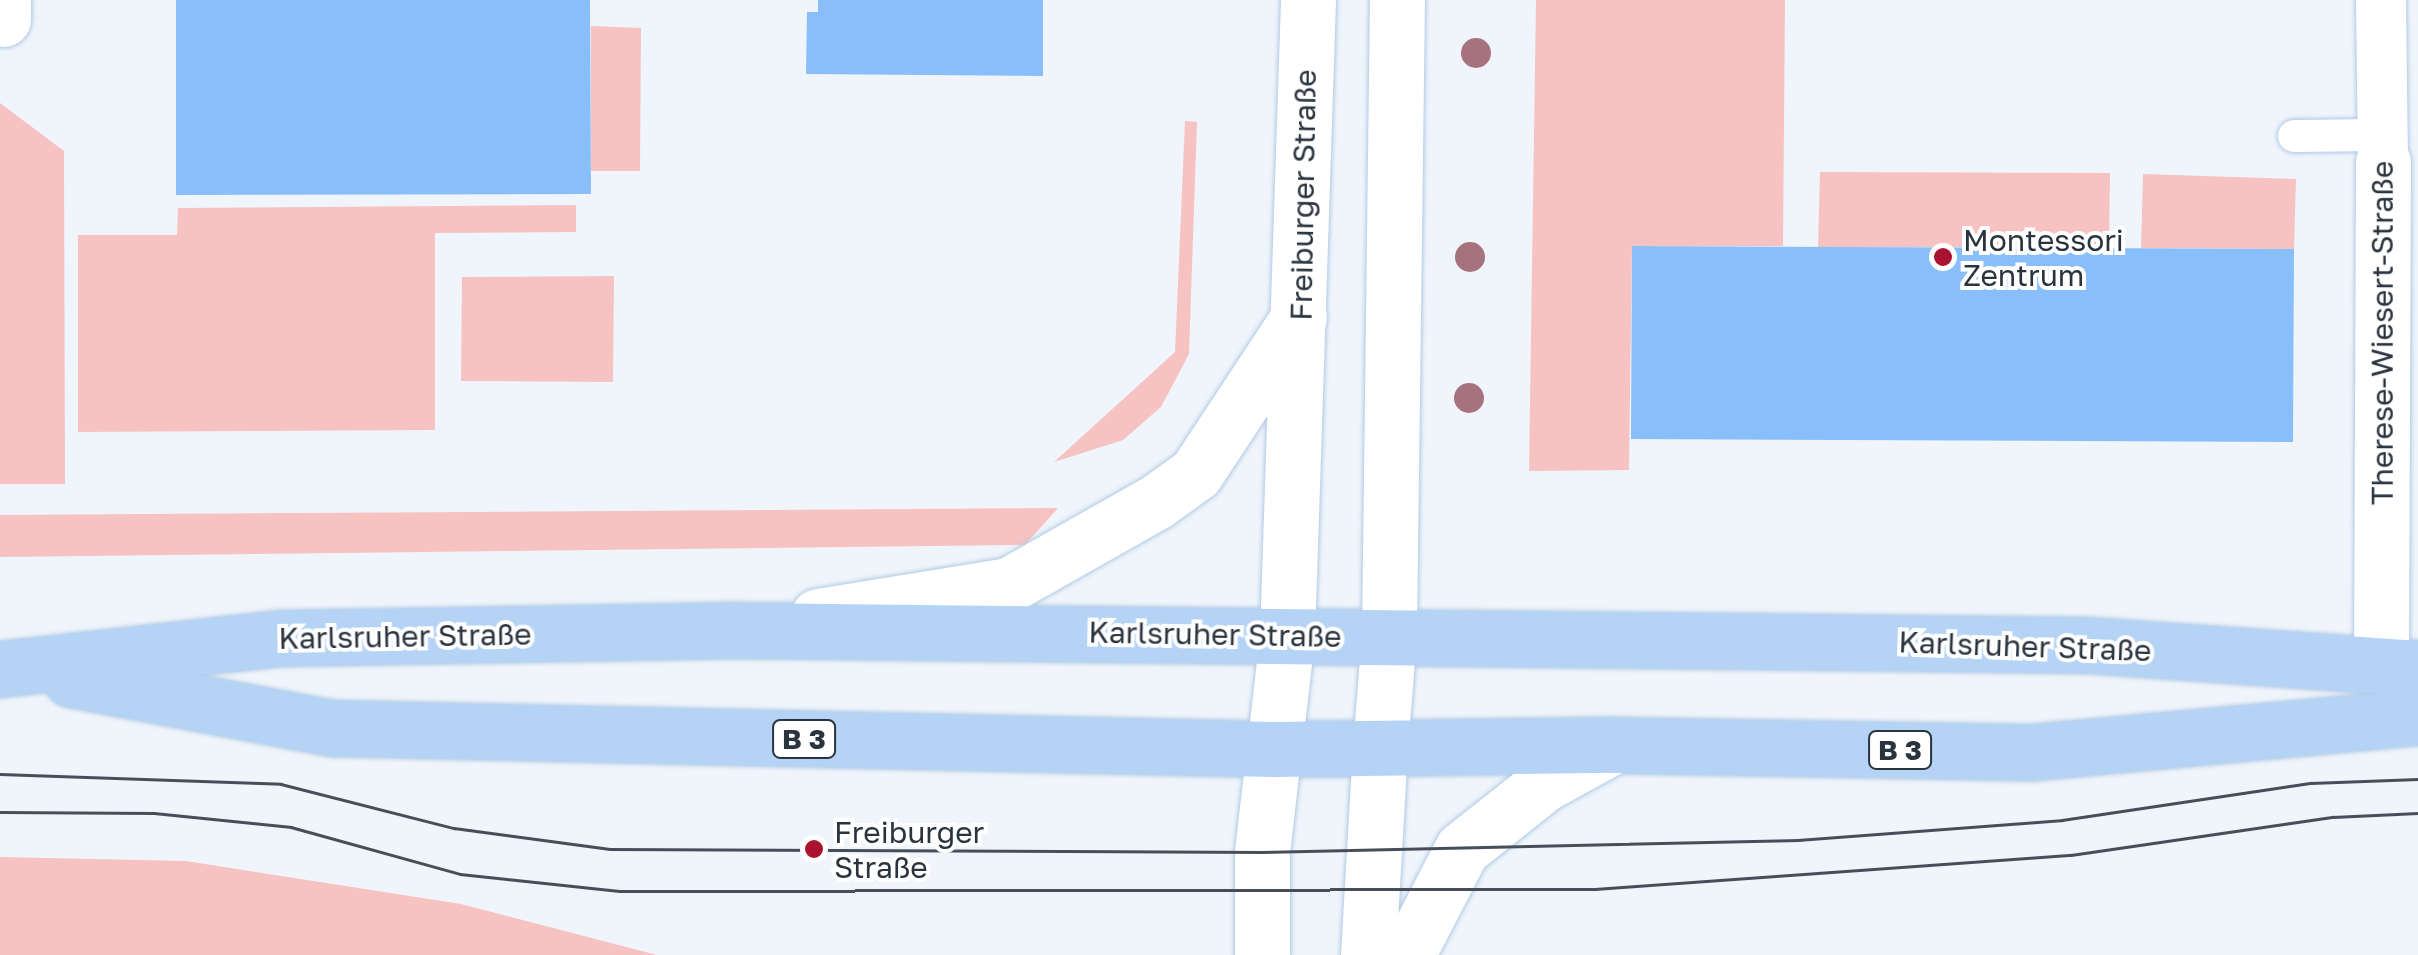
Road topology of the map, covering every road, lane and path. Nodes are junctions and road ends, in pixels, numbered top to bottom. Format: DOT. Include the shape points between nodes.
graph roads {
  1 [pos="1308,0"];
  2 [pos="1397,0"];
  3 [pos="2381,0"];
  4 [pos="2294,136"];
  5 [pos="2383,148"];
  6 [pos="1300,315"];
  7 [pos="2400,482"];
  8 [pos="728,630"];
  9 [pos="1389,634"];
  10 [pos="1287,637"];
  11 [pos="2400,666"];
  12 [pos="7,669"];
  13 [pos="2418,716"];
  14 [pos="1614,745"];
  15 [pos="1380,748"];
  16 [pos="1274,749"];
  17 [pos="1262,955"];
  18 [pos="1368,955"];
  19 [pos="1407,955"];
  1 -- 6 [label="street, Freiburger Straße"];
  2 -- 9 [label="street"];
  3 -- 5 [label="street, Therese-Wiesert-Straße"];
  4 -- 5 [label="lane"];
  5 -- 7 [label="street, Therese-Wiesert-Straße"];
  6 -- 8 [label="street" via="1196,473 1010,585"];
  6 -- 10 [label="street, Freiburger Straße"];
  7 -- 11 [label="street, Therese-Wiesert-Straße"];
  8 -- 10 [label="main road, Karlsruher Straße / B 3"];
  8 -- 12 [label="main road, Karlsruher Straße / B 3" via="280,638"];
  9 -- 10 [label="main road, Karlsruher Straße / B 3"];
  9 -- 11 [label="main road, Karlsruher Straße / B 3" via="2088,646"];
  9 -- 15 [label="street"];
  10 -- 16 [label="street, Freiburger Straße"];
  12 -- 16 [label="main road, Karlsruher Straße / B 3" via="333,728"];
  13 -- 14 [label="main road, Karlsruher Straße / B 3" via="2033,752"];
  14 -- 15 [label="main road, Karlsruher Straße / B 3"];
  14 -- 19 [label="street" via="1544,784 1462,848"];
  15 -- 16 [label="main road, Karlsruher Straße / B 3"];
  15 -- 18 [label="street"];
  16 -- 17 [label="street, Freiburger Straße" via="1262,852"];
}
